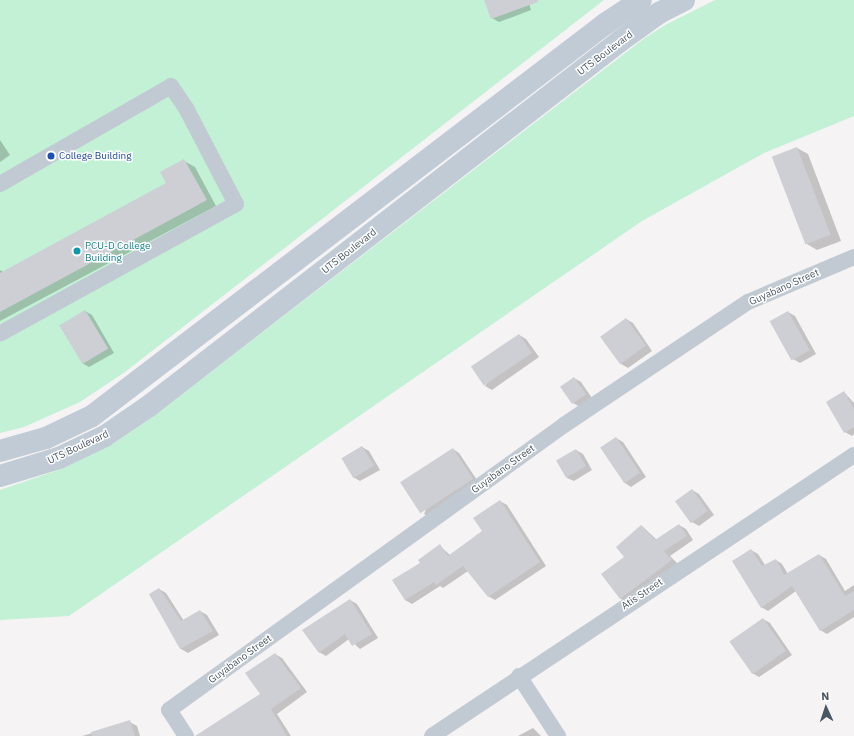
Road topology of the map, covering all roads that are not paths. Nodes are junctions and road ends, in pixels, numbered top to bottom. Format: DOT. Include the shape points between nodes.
graph roads {
  1 [pos="641,0"];
  2 [pos="684,0"];
  3 [pos="0,184"];
  4 [pos="854,257"];
  5 [pos="0,334"];
  6 [pos="0,451"];
  7 [pos="854,455"];
  8 [pos="0,476"];
  9 [pos="519,676"];
  10 [pos="186,736"];
  11 [pos="432,736"];
  12 [pos="558,736"];
  1 -- 6 [label="main road" via="605,24 92,416 46,438"];
  2 -- 8 [label="main road, UTS Boulevard" via="659,13 620,41 137,414 105,436 59,458"];
  3 -- 5 [label="street" via="171,86 187,110 236,204"];
  4 -- 10 [label="street, Guyabano Street" via="748,302 564,425 169,710"];
  7 -- 9 [label="street, Atis Street"];
  9 -- 11 [label="street, Atis Street"];
  9 -- 12 [label="street"];
}
